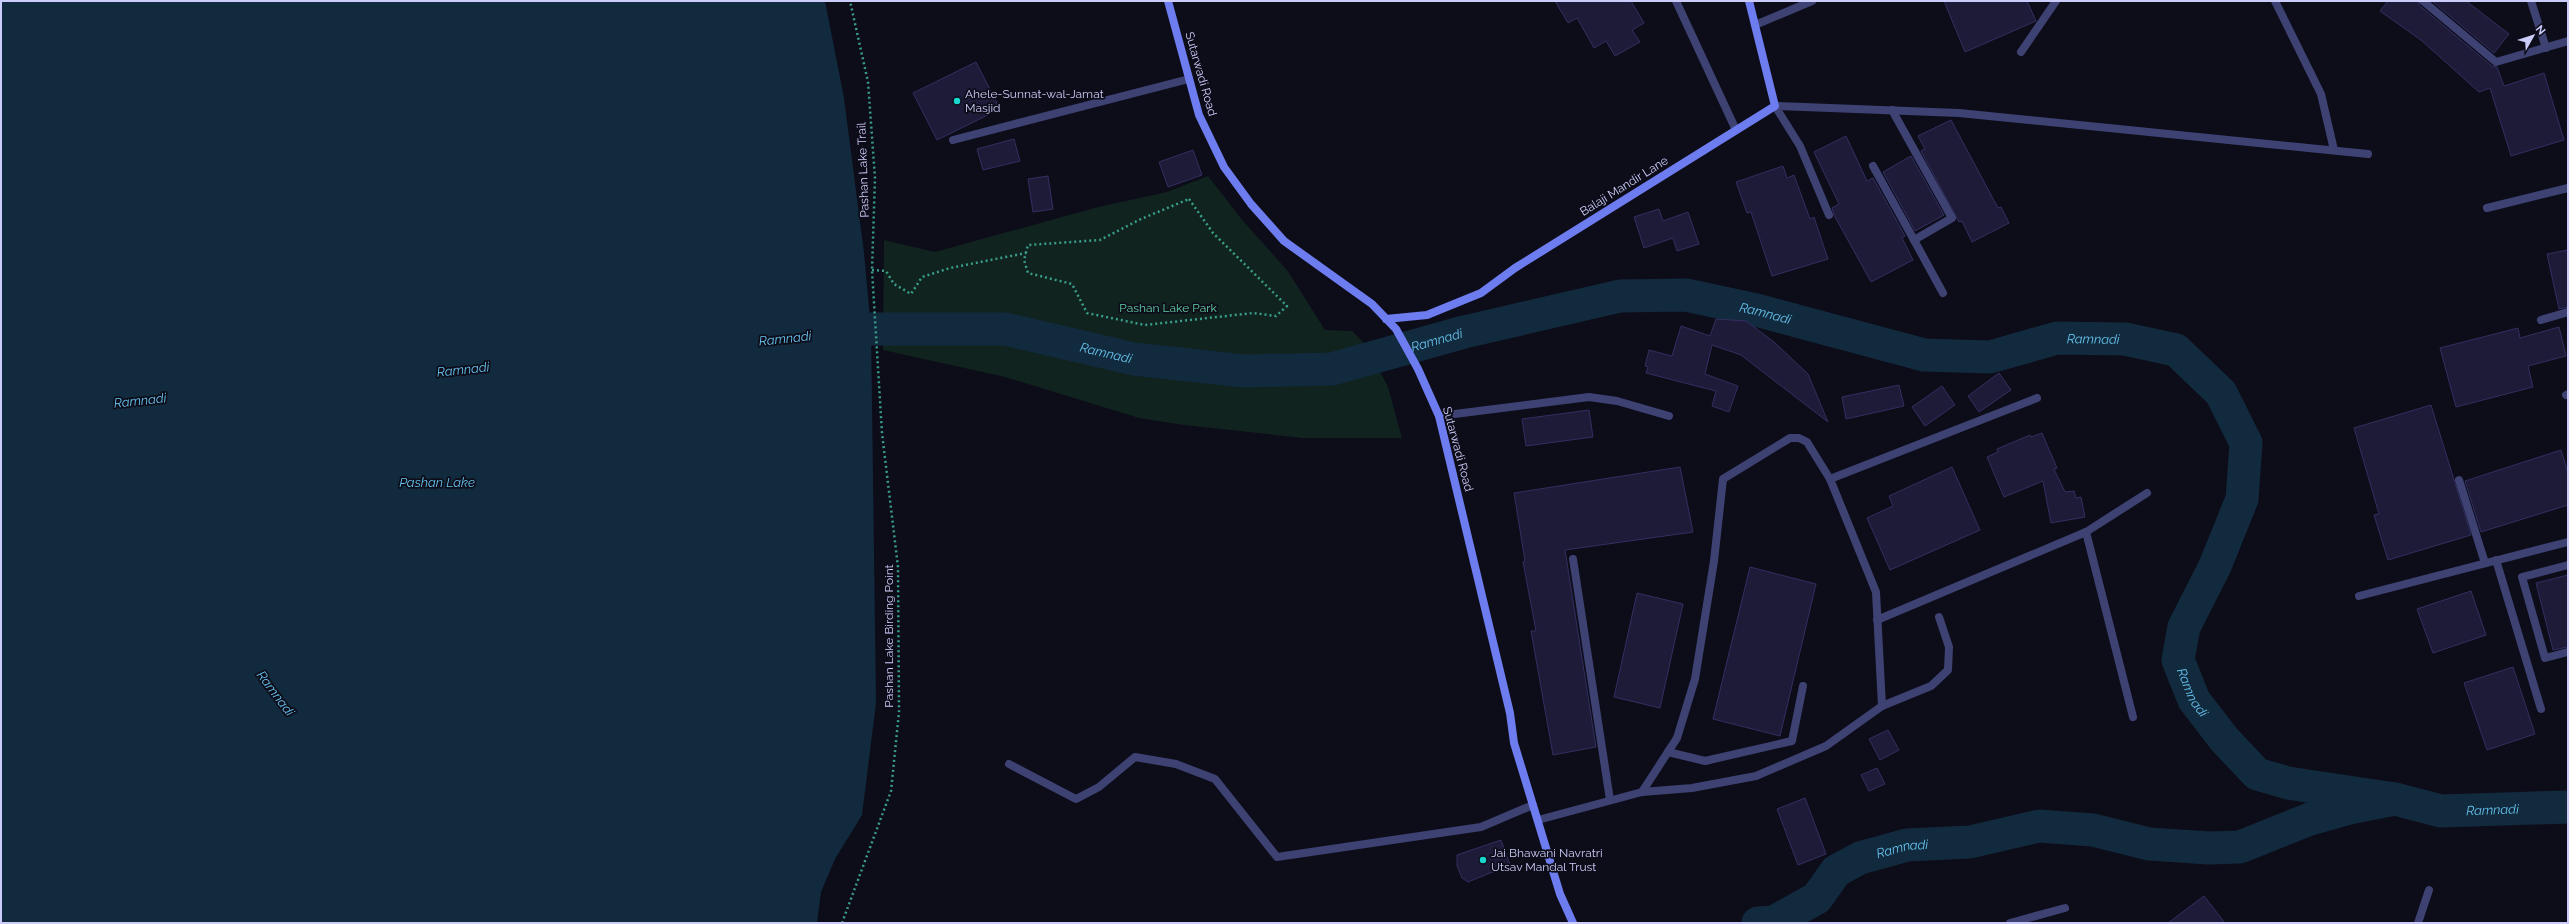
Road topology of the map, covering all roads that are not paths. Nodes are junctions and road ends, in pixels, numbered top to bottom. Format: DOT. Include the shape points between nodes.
graph roads {
  1 [pos="1168,1"];
  2 [pos="1676,1"];
  3 [pos="1749,1"];
  4 [pos="1812,1"];
  5 [pos="2056,1"];
  6 [pos="2275,1"];
  7 [pos="2423,1"];
  8 [pos="2531,1"];
  9 [pos="1755,25"];
  10 [pos="2568,41"];
  11 [pos="2546,48"];
  12 [pos="2021,52"];
  13 [pos="1189,79"];
  14 [pos="1775,106"];
  15 [pos="1892,110"];
  16 [pos="1736,130"];
  17 [pos="952,140"];
  18 [pos="2334,150"];
  19 [pos="2368,154"];
  20 [pos="1873,166"];
  21 [pos="2568,188"];
  22 [pos="2487,208"];
  23 [pos="1829,215"];
  24 [pos="1914,240"];
  25 [pos="1943,293"];
  26 [pos="2568,312"];
  27 [pos="1386,319"];
  28 [pos="2541,320"];
  29 [pos="2037,398"];
  30 [pos="1439,416"];
  31 [pos="1670,416"];
  32 [pos="1830,479"];
  33 [pos="2459,480"];
  34 [pos="2147,493"];
  35 [pos="2086,532"];
  36 [pos="2568,542"];
  37 [pos="1573,559"];
  38 [pos="2496,560"];
  39 [pos="2485,563"];
  40 [pos="2568,565"];
  41 [pos="2359,596"];
  42 [pos="1939,617"];
  43 [pos="1877,620"];
  44 [pos="2568,652"];
  45 [pos="1804,686"];
  46 [pos="1882,706"];
  47 [pos="2542,709"];
  48 [pos="2133,717"];
  49 [pos="1668,752"];
  50 [pos="1009,764"];
  51 [pos="1642,792"];
  52 [pos="1610,800"];
  53 [pos="1533,805"];
  54 [pos="1538,820"];
  55 [pos="2430,890"];
  56 [pos="2065,908"];
  57 [pos="1573,923"];
  58 [pos="2010,923"];
  59 [pos="2418,923"];
  1 -- 13 [label="street, Sutarwadi Road"];
  2 -- 16 [label="street"];
  3 -- 9 [label="street"];
  4 -- 9 [label="street"];
  5 -- 12 [label="street"];
  6 -- 18 [label="street" via="2321,94"];
  7 -- 11 [label="street" via="2496,62"];
  8 -- 11 [label="street"];
  9 -- 14 [label="street"];
  10 -- 11 [label="street"];
  13 -- 17 [label="street"];
  13 -- 27 [label="street, Sutarwadi Road" via="1199,115 1224,167 1251,204 1284,241 1372,304"];
  14 -- 15 [label="street"];
  14 -- 16 [label="street, Balaji Mandir Lane"];
  14 -- 23 [label="street" via="1800,146"];
  15 -- 18 [label="street" via="1966,114"];
  15 -- 24 [label="street" via="1952,218"];
  16 -- 27 [label="street, Balaji Mandir Lane" via="1515,268 1481,293 1427,315"];
  18 -- 19 [label="street"];
  20 -- 24 [label="street"];
  21 -- 22 [label="street"];
  24 -- 25 [label="street"];
  26 -- 28 [label="street"];
  27 -- 30 [label="street, Sutarwadi Road" via="1396,329 1418,369"];
  29 -- 32 [label="street"];
  30 -- 31 [label="street" via="1589,397 1617,401"];
  30 -- 53 [label="street, Sutarwadi Road" via="1510,713 1514,743"];
  32 -- 43 [label="street" via="1876,592"];
  32 -- 49 [label="street" via="1807,442 1799,438 1790,438 1724,479 1695,679 1677,738"];
  33 -- 39 [label="street"];
  34 -- 35 [label="street"];
  35 -- 43 [label="street"];
  35 -- 48 [label="street"];
  36 -- 38 [label="street"];
  37 -- 52 [label="street"];
  38 -- 39 [label="street"];
  38 -- 47 [label="street"];
  39 -- 41 [label="street"];
  40 -- 44 [label="street" via="2522,577 2545,658"];
  42 -- 46 [label="street" via="1949,647 1948,670 1931,686"];
  43 -- 46 [label="street"];
  45 -- 49 [label="street" via="1792,741 1705,761"];
  46 -- 51 [label="street" via="1826,746 1756,776 1692,788"];
  49 -- 51 [label="street"];
  50 -- 53 [label="street" via="1076,799 1099,788 1135,757 1176,764 1215,779 1277,857 1482,827"];
  51 -- 52 [label="street"];
  52 -- 54 [label="street"];
  53 -- 54 [label="street, Sutarwadi Road"];
  54 -- 57 [label="street, Sutarwadi Road" via="1560,894"];
  55 -- 59 [label="street"];
  56 -- 58 [label="street"];
}
